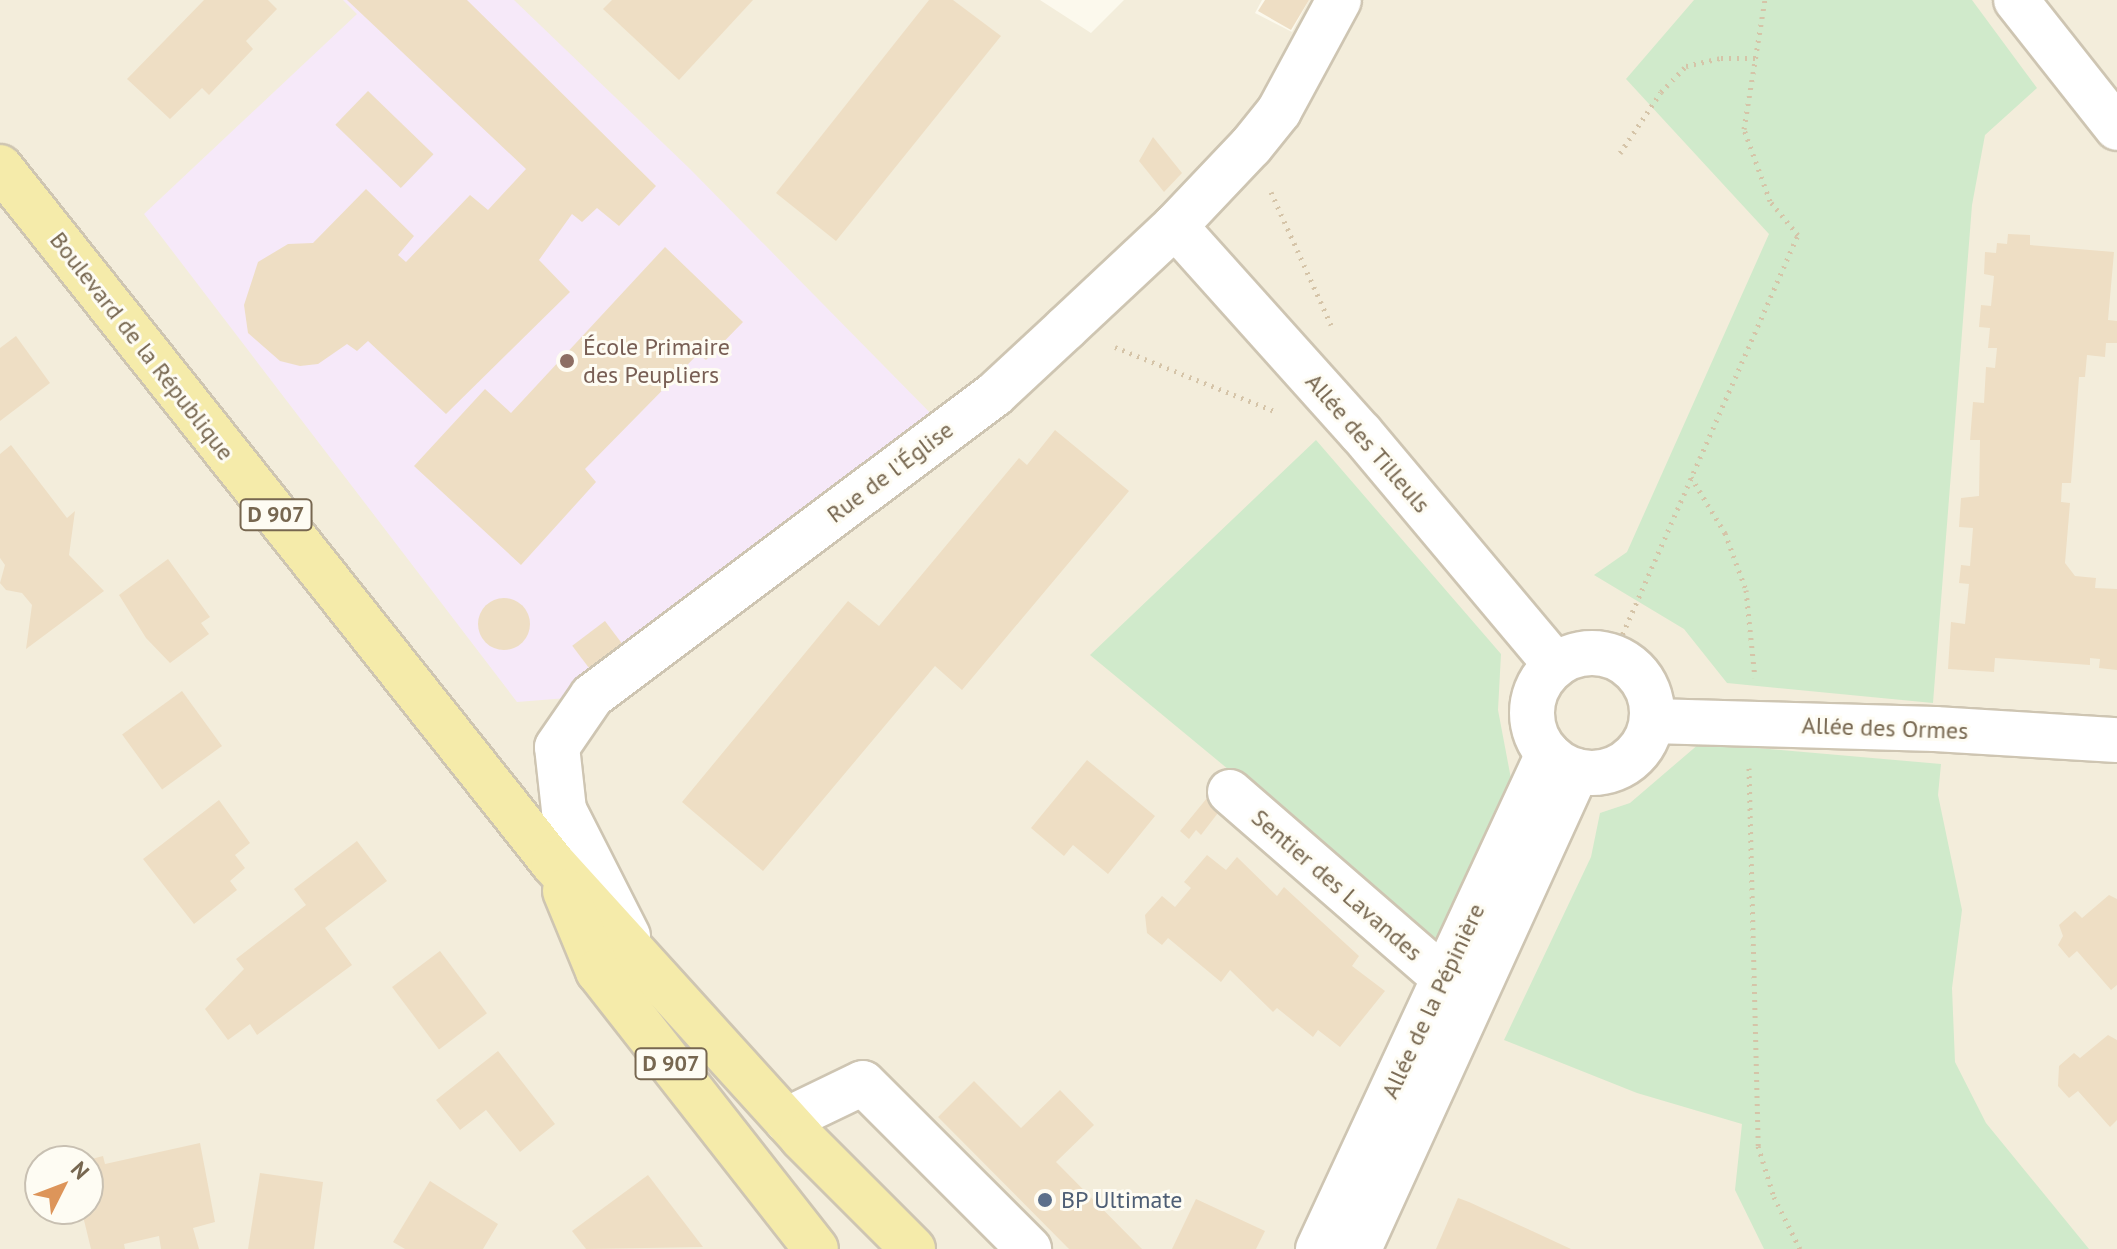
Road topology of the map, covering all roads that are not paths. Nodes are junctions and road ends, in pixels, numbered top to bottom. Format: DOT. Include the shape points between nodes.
graph roads {
  1 [pos="1339,0"];
  2 [pos="2016,0"];
  3 [pos="2117,128"];
  4 [pos="0,167"];
  5 [pos="1175,226"];
  6 [pos="1556,665"];
  7 [pos="1652,721"];
  8 [pos="2117,740"];
  9 [pos="1562,762"];
  10 [pos="1230,792"];
  11 [pos="553,863"];
  12 [pos="637,953"];
  13 [pos="1458,986"];
  14 [pos="786,1120"];
  15 [pos="816,1249"];
  16 [pos="913,1249"];
  17 [pos="1029,1249"];
  18 [pos="1318,1249"];
  19 [pos="1359,1249"];
  1 -- 5 [label="street, Rue de l'Église" via="1279,111"];
  2 -- 3 [label="street"];
  4 -- 11 [label="main road, Boulevard de la République / D 907"];
  5 -- 6 [label="street, Allée des Tilleuls" via="1361,433"];
  5 -- 12 [label="street, Rue de l'Église" via="995,394 592,696 557,747 564,810"];
  6 -- 7 [label="street" via="1593,652 1613,656 1644,682"];
  6 -- 9 [label="street" via="1536,691 1532,708 1536,732"];
  7 -- 8 [label="street, Allée des Ormes"];
  7 -- 9 [label="street" via="1646,740 1617,768"];
  9 -- 13 [label="street, Allée de la Pépinière"];
  10 -- 13 [label="street, Sentier des Lavandes"];
  11 -- 12 [label="main road, Boulevard de la République / D 907"];
  11 -- 15 [label="main road, Boulevard de la République / D 907" via="598,971"];
  12 -- 14 [label="main road, Boulevard de la République / D 907"];
  13 -- 18 [label="street, Allée de la Pépinière"];
  13 -- 19 [label="street, Allée de la Pépinière"];
  14 -- 16 [label="main road, Boulevard de la République / D 907"];
  14 -- 17 [label="street" via="863,1083"];
}
